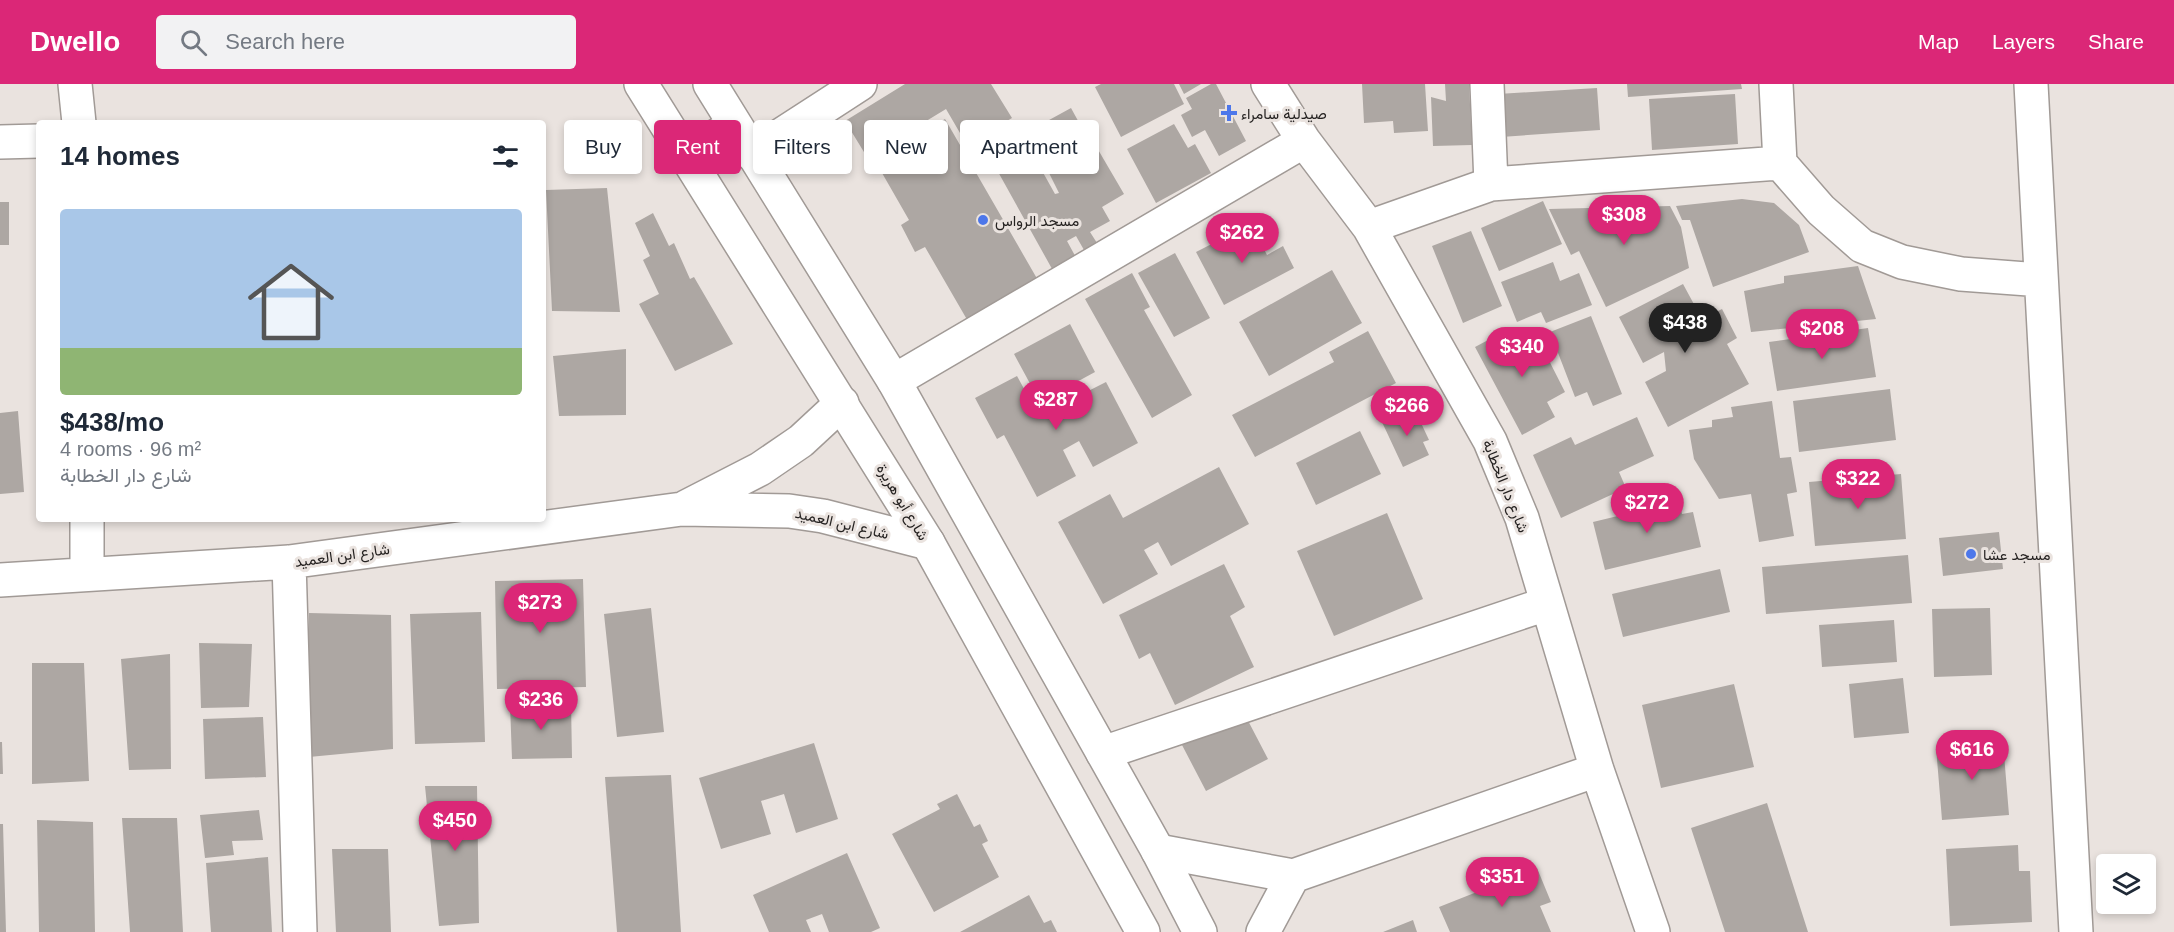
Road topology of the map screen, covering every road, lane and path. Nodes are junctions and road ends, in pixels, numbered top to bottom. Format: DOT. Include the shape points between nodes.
graph roads {
  1 [pos="75,84"];
  2 [pos="641,84"];
  3 [pos="710,84"];
  4 [pos="860,84"];
  5 [pos="1268,84"];
  6 [pos="1486,84"];
  7 [pos="1776,84"];
  8 [pos="2031,84"];
  9 [pos="79,120"];
  10 [pos="663,120"];
  11 [pos="732,120"];
  12 [pos="741,135"];
  13 [pos="36,141"];
  14 [pos="1304,141"];
  15 [pos="0,142"];
  16 [pos="752,154"];
  17 [pos="1780,163"];
  18 [pos="696,174"];
  19 [pos="1491,183"];
  20 [pos="1369,228"];
  21 [pos="2040,280"];
  22 [pos="894,381"];
  23 [pos="842,403"];
  24 [pos="682,509"];
  25 [pos="87,522"];
  26 [pos="928,543"];
  27 [pos="289,562"];
  28 [pos="87,574"];
  29 [pos="0,580"];
  30 [pos="1546,604"];
  31 [pos="1103,753"];
  32 [pos="1596,770"];
  33 [pos="1158,851"];
  34 [pos="1293,876"];
  35 [pos="300,932"];
  36 [pos="1143,932"];
  37 [pos="1200,932"];
  38 [pos="1263,932"];
  39 [pos="1653,932"];
  40 [pos="2076,932"];
  1 -- 9 [label="main road"];
  2 -- 10 [label="main road, شارع أبو هريرة"];
  3 -- 11 [label="main road"];
  4 -- 16 [label="main road"];
  5 -- 14 [label="main road, شارع دار الخطابة"];
  6 -- 19 [label="main road"];
  7 -- 17 [label="main road"];
  8 -- 21 [label="main road"];
  12 -- 16 [label="main road"];
  13 -- 15 [label="main road"];
  14 -- 20 [label="main road, شارع دار الخطابة"];
  14 -- 22 [label="main road"];
  16 -- 22 [label="main road"];
  17 -- 19 [label="main road"];
  17 -- 21 [label="main road" via="1821,210 1862,246 1902,262 1961,274"];
  18 -- 23 [label="main road, شارع أبو هريرة"];
  19 -- 20 [label="main road"];
  20 -- 30 [label="main road, شارع دار الخطابة" via="1490,441 1522,518"];
  21 -- 40 [label="main road"];
  22 -- 31 [label="main road"];
  23 -- 24 [label="main road, شارع ابن العميد" via="801,441 768,463"];
  23 -- 26 [label="main road, شارع أبو هريرة"];
  24 -- 26 [label="main road, شارع ابن العميد" via="823,516"];
  24 -- 27 [label="main road, شارع ابن العميد"];
  25 -- 28 [label="main road"];
  26 -- 36 [label="main road, شارع أبو هريرة"];
  27 -- 28 [label="main road, شارع ابن العميد"];
  27 -- 35 [label="main road"];
  28 -- 29 [label="main road, شارع ابن العميد"];
  30 -- 31 [label="main road"];
  30 -- 32 [label="main road, شارع دار الخطابة"];
  31 -- 33 [label="main road"];
  32 -- 34 [label="main road"];
  32 -- 39 [label="main road, شارع دار الخطابة"];
  33 -- 34 [label="main road"];
  33 -- 37 [label="main road"];
  34 -- 38 [label="main road"];
}
